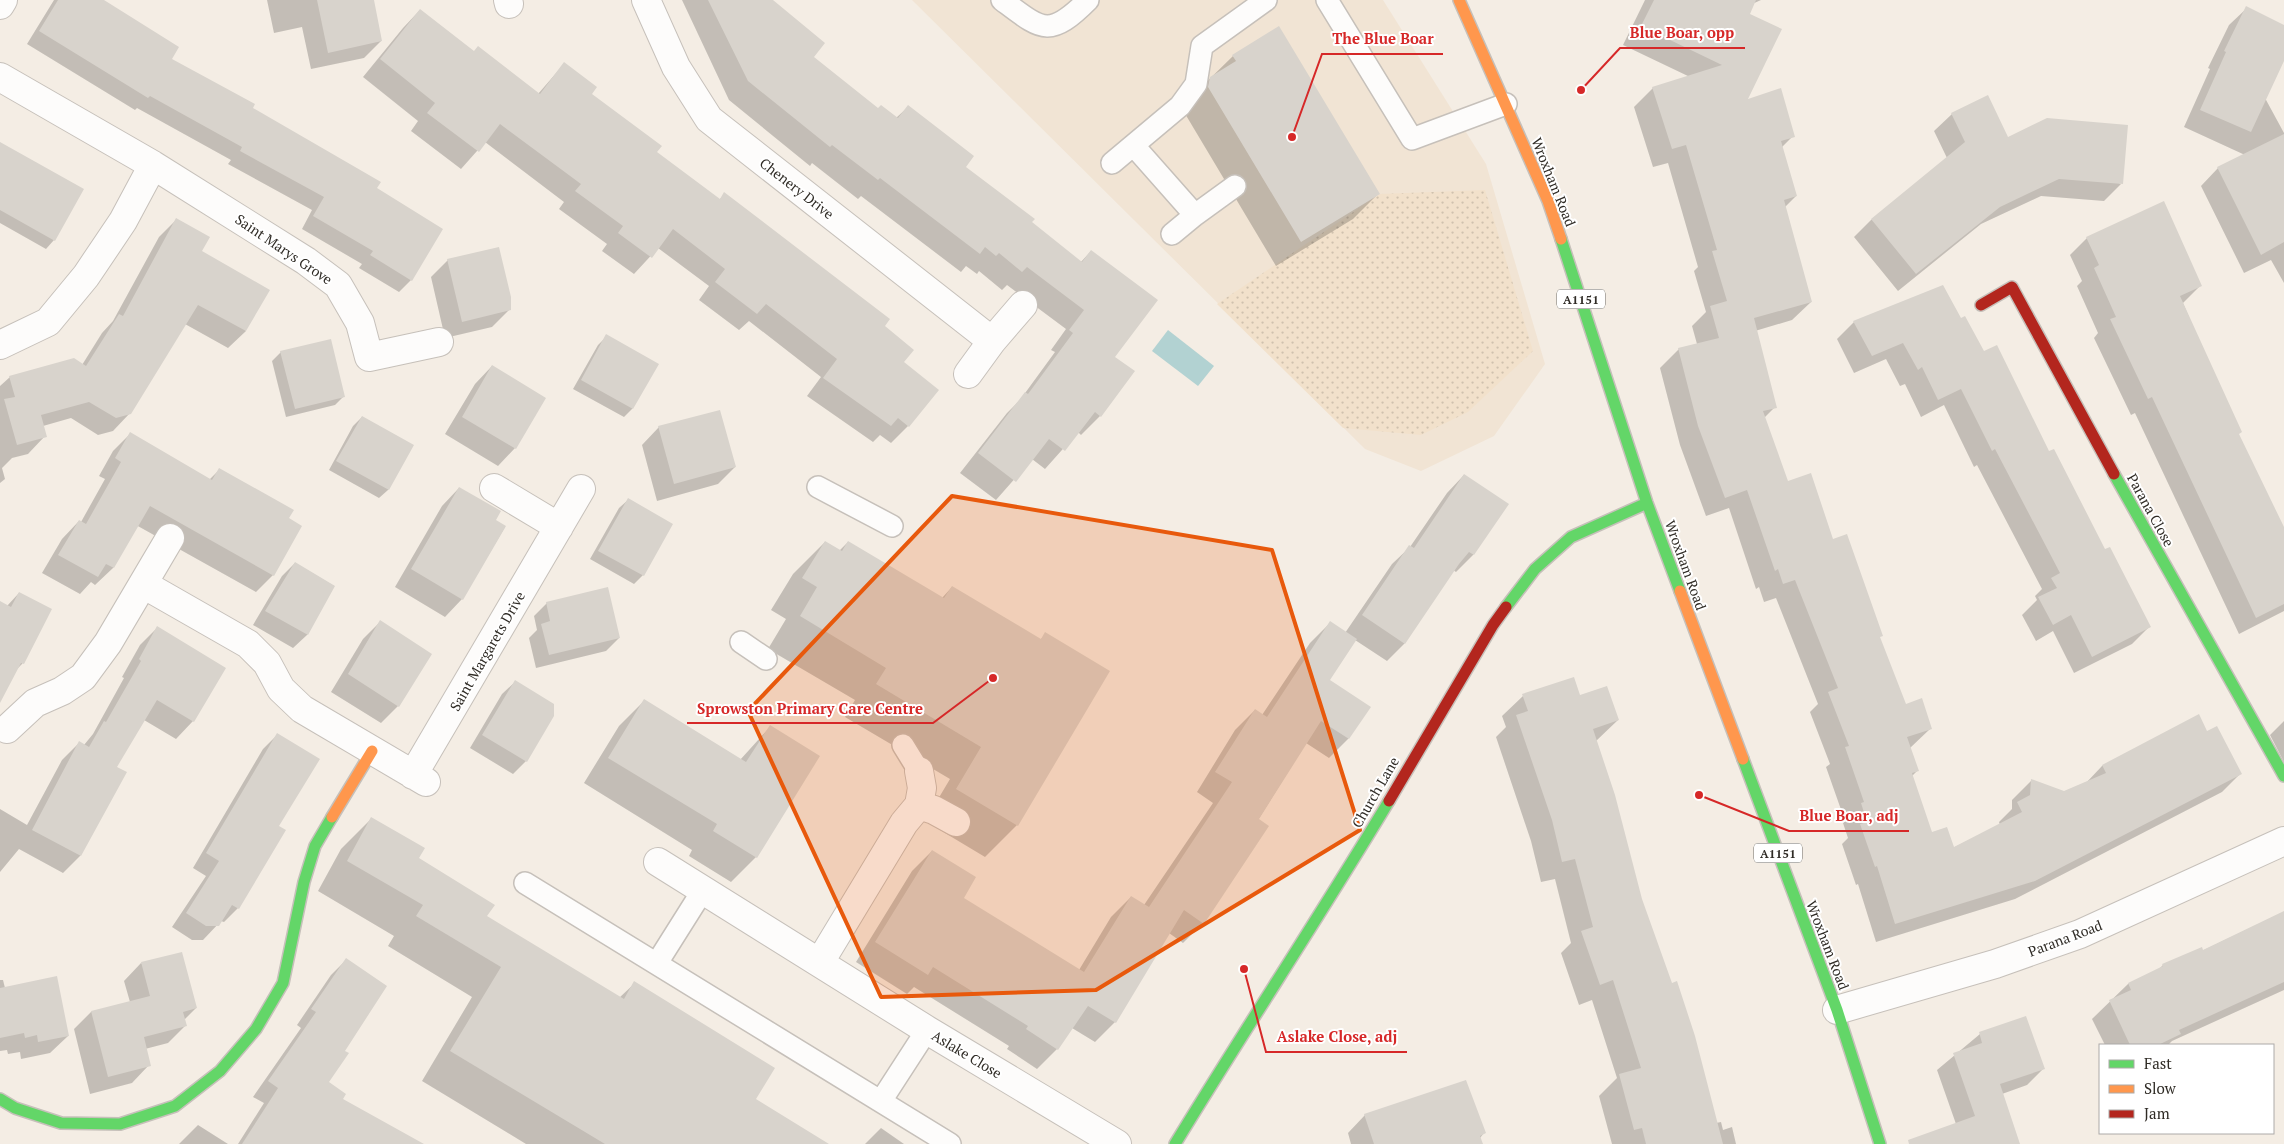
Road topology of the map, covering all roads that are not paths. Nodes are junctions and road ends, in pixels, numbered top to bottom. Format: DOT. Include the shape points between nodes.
graph roads {
  1 [pos="3,0"];
  2 [pos="646,0"];
  3 [pos="1002,0"];
  4 [pos="1088,0"];
  5 [pos="1266,0"];
  6 [pos="1327,0"];
  7 [pos="1459,0"];
  8 [pos="0,5"];
  9 [pos="0,77"];
  10 [pos="1506,104"];
  11 [pos="1134,146"];
  12 [pos="1112,163"];
  13 [pos="154,165"];
  14 [pos="1235,186"];
  15 [pos="1195,214"];
  16 [pos="1172,234"];
  17 [pos="1023,305"];
  18 [pos="1981,305"];
  19 [pos="992,341"];
  20 [pos="440,342"];
  21 [pos="0,344"];
  22 [pos="968,374"];
  23 [pos="818,486"];
  24 [pos="494,488"];
  25 [pos="581,489"];
  26 [pos="1647,503"];
  27 [pos="892,526"];
  28 [pos="560,527"];
  29 [pos="170,538"];
  30 [pos="143,584"];
  31 [pos="741,642"];
  32 [pos="766,659"];
  33 [pos="7,730"];
  34 [pos="903,745"];
  35 [pos="372,751"];
  36 [pos="919,771"];
  37 [pos="2284,776"];
  38 [pos="919,805"];
  39 [pos="956,822"];
  40 [pos="2284,841"];
  41 [pos="658,862"];
  42 [pos="525,883"];
  43 [pos="703,890"];
  44 [pos="820,962"];
  45 [pos="657,964"];
  46 [pos="1837,1010"];
  47 [pos="927,1030"];
  48 [pos="0,1099"];
  49 [pos="881,1101"];
  50 [pos="950,1144"];
  51 [pos="1117,1144"];
  52 [pos="1175,1144"];
  53 [pos="1880,1144"];
  1 -- 8 [label="street"];
  2 -- 19 [label="street, Chenery Drive" via="676,67 709,119"];
  3 -- 4 [label="lane" via="1036,25 1051,27 1072,16"];
  5 -- 11 [label="lane" via="1202,46 1196,84 1180,106"];
  6 -- 10 [label="lane" via="1412,139"];
  7 -- 10 [label="street, Wroxham Road / A1151"];
  9 -- 13 [label="street, Saint Marys Grove"];
  10 -- 26 [label="street, Wroxham Road / A1151" via="1548,201"];
  11 -- 12 [label="lane"];
  11 -- 15 [label="lane"];
  13 -- 20 [label="street, Saint Marys Grove" via="306,261 338,286 360,323 369,357"];
  13 -- 21 [label="street" via="123,221 86,276 48,322"];
  14 -- 15 [label="lane"];
  15 -- 16 [label="lane"];
  17 -- 19 [label="street"];
  18 -- 37 [label="street, Parana Close" via="2012,288"];
  19 -- 22 [label="street"];
  23 -- 27 [label="lane"];
  24 -- 28 [label="street"];
  25 -- 28 [label="street, Saint Margarets Drive"];
  26 -- 46 [label="street, Wroxham Road / A1151"];
  26 -- 52 [label="street, Church Lane" via="1571,537 1535,569 1493,625 1333,894 1249,1022"];
  28 -- 35 [label="street, Saint Margarets Drive" via="420,778"];
  29 -- 30 [label="street"];
  30 -- 33 [label="street" via="108,643 83,677 35,704"];
  30 -- 35 [label="street, Saint Margarets Drive" via="248,644 267,663 281,689 302,709"];
  31 -- 32 [label="lane"];
  34 -- 36 [label="lane"];
  35 -- 48 [label="street" via="315,846 282,983 256,1029 220,1071 175,1106 120,1124 61,1123 15,1108"];
  36 -- 38 [label="street" via="922,788"];
  38 -- 39 [label="street"];
  38 -- 44 [label="street" via="904,823"];
  40 -- 46 [label="street, Parana Road" via="2080,934 1995,964"];
  41 -- 43 [label="street, Aslake Close"];
  42 -- 45 [label="lane"];
  43 -- 44 [label="street, Aslake Close"];
  43 -- 45 [label="lane"];
  44 -- 47 [label="street, Aslake Close"];
  45 -- 49 [label="lane"];
  46 -- 53 [label="street, Wroxham Road / A1151"];
  47 -- 49 [label="lane"];
  47 -- 51 [label="street, Aslake Close"];
  49 -- 50 [label="lane"];
}
